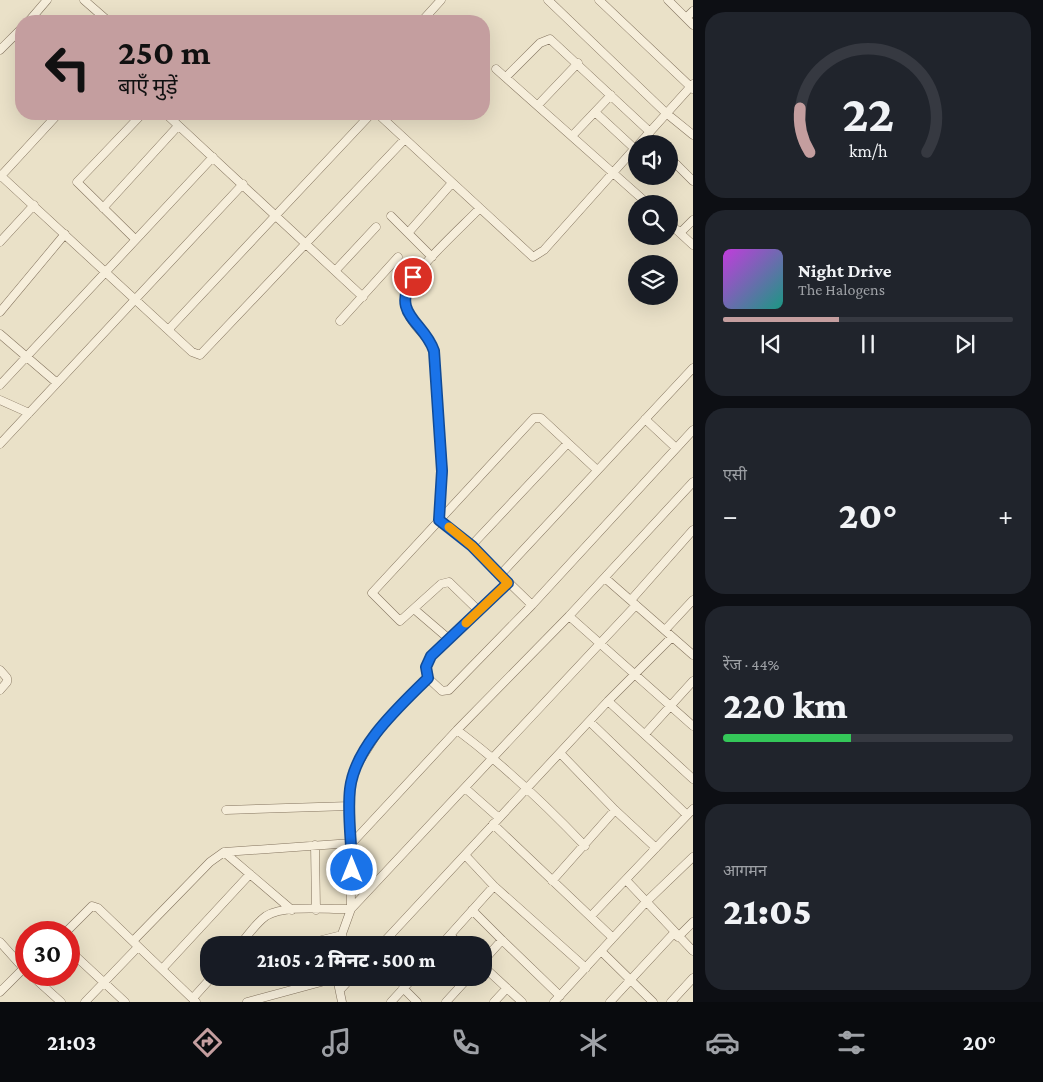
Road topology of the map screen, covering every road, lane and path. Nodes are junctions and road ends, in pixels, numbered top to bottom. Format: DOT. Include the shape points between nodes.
graph roads {
  1 [pos="47,0"];
  2 [pos="84,0"];
  3 [pos="441,0"];
  4 [pos="548,0"];
  5 [pos="599,0"];
  6 [pos="668,0"];
  7 [pos="693,11"];
  8 [pos="36,15"];
  9 [pos="101,15"];
  10 [pos="427,15"];
  11 [pos="686,18"];
  12 [pos="693,25"];
  13 [pos="15,35"];
  14 [pos="0,50"];
  15 [pos="578,63"];
  16 [pos="496,69"];
  17 [pos="506,77"];
  18 [pos="692,87"];
  19 [pos="612,95"];
  20 [pos="538,105"];
  21 [pos="595,112"];
  22 [pos="666,113"];
  23 [pos="52,120"];
  24 [pos="136,120"];
  25 [pos="172,120"];
  26 [pos="365,120"];
  27 [pos="384,120"];
  28 [pos="178,126"];
  29 [pos="648,134"];
  30 [pos="693,135"];
  31 [pos="572,136"];
  32 [pos="405,139"];
  33 [pos="628,140"];
  34 [pos="213,157"];
  35 [pos="628,157"];
  36 [pos="678,166"];
  37 [pos="613,173"];
  38 [pos="0,176"];
  39 [pos="693,181"];
  40 [pos="452,183"];
  41 [pos="243,184"];
  42 [pos="638,195"];
  43 [pos="34,205"];
  44 [pos="103,208"];
  45 [pos="479,208"];
  46 [pos="275,215"];
  47 [pos="391,216"];
  48 [pos="693,220"];
  49 [pos="376,227"];
  50 [pos="408,233"];
  51 [pos="680,233"];
  52 [pos="65,234"];
  53 [pos="135,239"];
  54 [pos="0,242"];
  55 [pos="306,245"];
  56 [pos="693,245"];
  57 [pos="398,257"];
  58 [pos="432,257"];
  59 [pos="105,270"];
  60 [pos="335,271"];
  61 [pos="363,297"];
  62 [pos="134,298"];
  63 [pos="0,312"];
  64 [pos="340,322"];
  65 [pos="169,329"];
  66 [pos="0,334"];
  67 [pos="26,354"];
  68 [pos="693,368"];
  69 [pos="57,382"];
  70 [pos="0,385"];
  71 [pos="0,400"];
  72 [pos="29,413"];
  73 [pos="645,419"];
  74 [pos="693,430"];
  75 [pos="0,444"];
  76 [pos="567,444"];
  77 [pos="676,448"];
  78 [pos="597,470"];
  79 [pos="693,482"];
  80 [pos="439,520"];
  81 [pos="693,530"];
  82 [pos="472,546"];
  83 [pos="500,575"];
  84 [pos="604,578"];
  85 [pos="508,583"];
  86 [pos="634,602"];
  87 [pos="692,604"];
  88 [pos="532,605"];
  89 [pos="414,609"];
  90 [pos="479,610"];
  91 [pos="569,616"];
  92 [pos="665,630"];
  93 [pos="672,637"];
  94 [pos="449,640"];
  95 [pos="600,642"];
  96 [pos="693,656"];
  97 [pos="0,670"];
  98 [pos="636,674"];
  99 [pos="428,678"];
  100 [pos="693,681"];
  101 [pos="0,690"];
  102 [pos="608,701"];
  103 [pos="671,706"];
  104 [pos="590,722"];
  105 [pos="693,726"];
  106 [pos="457,730"];
  107 [pos="645,734"];
  108 [pos="561,754"];
  109 [pos="494,757"];
  110 [pos="693,779"];
  111 [pos="465,788"];
  112 [pos="530,788"];
  113 [pos="350,806"];
  114 [pos="226,810"];
  115 [pos="615,810"];
  116 [pos="690,812"];
  117 [pos="500,818"];
  118 [pos="493,824"];
  119 [pos="352,843"];
  120 [pos="315,845"];
  121 [pos="585,846"];
  122 [pos="656,848"];
  123 [pos="224,852"];
  124 [pos="465,855"];
  125 [pos="693,857"];
  126 [pos="250,874"];
  127 [pos="552,880"];
  128 [pos="626,880"];
  129 [pos="494,886"];
  130 [pos="646,902"];
  131 [pos="292,910"];
  132 [pos="316,910"];
  133 [pos="352,910"];
  134 [pos="472,910"];
  135 [pos="591,916"];
  136 [pos="77,921"];
  137 [pos="693,922"];
  138 [pos="342,935"];
  139 [pos="450,935"];
  140 [pos="676,935"];
  141 [pos="248,936"];
  142 [pos="338,936"];
  143 [pos="390,936"];
  144 [pos="613,938"];
  145 [pos="502,940"];
  146 [pos="0,942"];
  147 [pos="135,944"];
  148 [pos="601,950"];
  149 [pos="492,951"];
  150 [pos="693,951"];
  151 [pos="15,958"];
  152 [pos="80,960"];
  153 [pos="586,968"];
  154 [pos="162,969"];
  155 [pos="492,974"];
  156 [pos="15,978"];
  157 [pos="693,978"];
  158 [pos="631,980"];
  159 [pos="104,982"];
  160 [pos="43,986"];
  161 [pos="205,986"];
  162 [pos="306,986"];
  163 [pos="339,986"];
  164 [pos="344,986"];
  165 [pos="461,986"];
  166 [pos="403,988"];
  167 [pos="507,988"];
  168 [pos="340,990"];
  169 [pos="0,992"];
  170 [pos="560,996"];
  171 [pos="195,1000"];
  172 [pos="61,1002"];
  173 [pos="85,1002"];
  174 [pos="125,1002"];
  175 [pos="247,1002"];
  176 [pos="342,1002"];
  177 [pos="391,1002"];
  178 [pos="417,1002"];
  179 [pos="446,1002"];
  180 [pos="494,1002"];
  181 [pos="522,1002"];
  182 [pos="554,1002"];
  183 [pos="610,1002"];
  184 [pos="653,1002"];
  185 [pos="671,1002"];
  1 -- 8 [label="street"];
  2 -- 9 [label="street"];
  3 -- 10 [label="street"];
  4 -- 22 [label="street"];
  5 -- 18 [label="street"];
  6 -- 11 [label="street"];
  7 -- 11 [label="street"];
  11 -- 12 [label="street"];
  13 -- 14 [label="street"];
  15 -- 17 [label="street" via="556,42 546,39"];
  15 -- 19 [label="street"];
  15 -- 20 [label="street"];
  16 -- 17 [label="street"];
  17 -- 20 [label="street"];
  18 -- 22 [label="street"];
  19 -- 21 [label="street"];
  19 -- 29 [label="street"];
  20 -- 31 [label="street"];
  21 -- 31 [label="street"];
  21 -- 33 [label="street"];
  22 -- 29 [label="street"];
  22 -- 30 [label="street"];
  23 -- 38 [label="street"];
  24 -- 44 [label="street" via="77,182"];
  25 -- 28 [label="street"];
  26 -- 46 [label="street"];
  27 -- 32 [label="street"];
  28 -- 34 [label="street"];
  28 -- 44 [label="street"];
  31 -- 37 [label="street"];
  32 -- 40 [label="street"];
  32 -- 55 [label="street"];
  34 -- 41 [label="street"];
  34 -- 53 [label="street"];
  35 -- 37 [label="street"];
  36 -- 39 [label="street"];
  37 -- 42 [label="street"];
  37 -- 45 [label="street" via="537,256 529,255"];
  38 -- 43 [label="street"];
  40 -- 45 [label="street"];
  40 -- 50 [label="street"];
  41 -- 46 [label="street"];
  41 -- 62 [label="street"];
  43 -- 52 [label="street"];
  43 -- 54 [label="street"];
  44 -- 53 [label="street"];
  45 -- 58 [label="street"];
  46 -- 55 [label="street"];
  46 -- 65 [label="street"];
  47 -- 50 [label="street"];
  48 -- 51 [label="street"];
  49 -- 60 [label="street"];
  50 -- 58 [label="street"];
  51 -- 56 [label="street"];
  52 -- 59 [label="street"];
  52 -- 63 [label="street"];
  53 -- 59 [label="street"];
  55 -- 60 [label="street"];
  55 -- 65 [label="street" via="204,352 196,354"];
  57 -- 61 [label="street"];
  58 -- 80 [label="street" via="409,284 405,302 410,319 434,351 442,471"];
  59 -- 62 [label="street"];
  59 -- 67 [label="street"];
  60 -- 61 [label="street"];
  61 -- 64 [label="street"];
  62 -- 65 [label="street"];
  62 -- 69 [label="street"];
  66 -- 67 [label="street"];
  67 -- 69 [label="street"];
  67 -- 70 [label="street"];
  68 -- 73 [label="street"];
  69 -- 72 [label="street"];
  71 -- 72 [label="street"];
  72 -- 75 [label="street"];
  73 -- 77 [label="street"];
  73 -- 78 [label="street"];
  74 -- 77 [label="street"];
  76 -- 78 [label="street"];
  76 -- 80 [label="street" via="541,418 534,418"];
  76 -- 82 [label="street"];
  77 -- 88 [label="street"];
  78 -- 83 [label="street"];
  79 -- 84 [label="street"];
  80 -- 82 [label="street"];
  80 -- 89 [label="street" via="372,593 398,620"];
  81 -- 86 [label="street"];
  82 -- 83 [label="street"];
  83 -- 85 [label="street"];
  84 -- 86 [label="street"];
  84 -- 91 [label="street"];
  85 -- 88 [label="street"];
  85 -- 90 [label="street"];
  86 -- 92 [label="street"];
  86 -- 95 [label="street"];
  87 -- 92 [label="street"];
  88 -- 99 [label="street" via="446,692"];
  89 -- 90 [label="street" via="441,584 449,582"];
  89 -- 94 [label="street"];
  90 -- 94 [label="street"];
  91 -- 95 [label="street"];
  91 -- 106 [label="street"];
  92 -- 93 [label="street"];
  93 -- 96 [label="street"];
  93 -- 98 [label="street"];
  94 -- 99 [label="street" via="427,662"];
  95 -- 98 [label="street"];
  95 -- 109 [label="street"];
  97 -- 101 [label="street" via="7,682"];
  98 -- 102 [label="street"];
  98 -- 103 [label="street"];
  99 -- 113 [label="street" via="385,721 369,745 352,779"];
  100 -- 103 [label="street"];
  102 -- 104 [label="street"];
  102 -- 107 [label="street"];
  103 -- 105 [label="street"];
  103 -- 107 [label="street"];
  104 -- 108 [label="street"];
  104 -- 116 [label="street"];
  106 -- 109 [label="street"];
  106 -- 119 [label="street"];
  107 -- 110 [label="street"];
  108 -- 112 [label="street"];
  108 -- 115 [label="street"];
  109 -- 111 [label="street"];
  109 -- 112 [label="street"];
  111 -- 117 [label="street"];
  111 -- 133 [label="street"];
  112 -- 117 [label="street"];
  112 -- 121 [label="street"];
  113 -- 114 [label="street"];
  113 -- 119 [label="street"];
  115 -- 121 [label="street"];
  115 -- 122 [label="street"];
  116 -- 122 [label="street"];
  117 -- 118 [label="street"];
  118 -- 124 [label="street"];
  118 -- 127 [label="street"];
  119 -- 120 [label="street"];
  119 -- 133 [label="street"];
  120 -- 123 [label="street"];
  120 -- 132 [label="street"];
  121 -- 127 [label="street"];
  122 -- 128 [label="street"];
  123 -- 126 [label="street"];
  123 -- 147 [label="street" via="210,862"];
  124 -- 129 [label="street"];
  124 -- 143 [label="street"];
  125 -- 130 [label="street"];
  126 -- 131 [label="street"];
  126 -- 154 [label="street"];
  127 -- 135 [label="street"];
  128 -- 130 [label="street"];
  128 -- 135 [label="street"];
  129 -- 134 [label="street"];
  129 -- 153 [label="street"];
  130 -- 140 [label="street"];
  130 -- 144 [label="street"];
  131 -- 132 [label="street"];
  131 -- 141 [label="street" via="274,912 265,917"];
  132 -- 133 [label="street"];
  133 -- 138 [label="street"];
  134 -- 139 [label="street"];
  134 -- 145 [label="street"];
  135 -- 144 [label="street"];
  136 -- 147 [label="street" via="95,906"];
  137 -- 140 [label="street"];
  138 -- 142 [label="street"];
  140 -- 150 [label="street"];
  140 -- 158 [label="street"];
  144 -- 148 [label="street"];
  145 -- 149 [label="street"];
  145 -- 170 [label="street"];
  146 -- 151 [label="street"];
  147 -- 154 [label="street"];
  147 -- 159 [label="street"];
  148 -- 153 [label="street"];
  148 -- 158 [label="street"];
  152 -- 159 [label="street"];
  153 -- 170 [label="street"];
  154 -- 171 [label="street"];
  155 -- 167 [label="street"];
  156 -- 169 [label="street"];
  157 -- 185 [label="street"];
  158 -- 183 [label="street"];
  158 -- 184 [label="street"];
  159 -- 173 [label="street"];
  159 -- 174 [label="street"];
  160 -- 172 [label="street"];
  161 -- 171 [label="street"];
  162 -- 175 [label="street"];
  163 -- 168 [label="street"];
  164 -- 168 [label="street"];
  165 -- 179 [label="street"];
  166 -- 177 [label="street"];
  166 -- 178 [label="street"];
  167 -- 180 [label="street"];
  167 -- 181 [label="street"];
  168 -- 176 [label="street"];
  170 -- 182 [label="street"];
}
